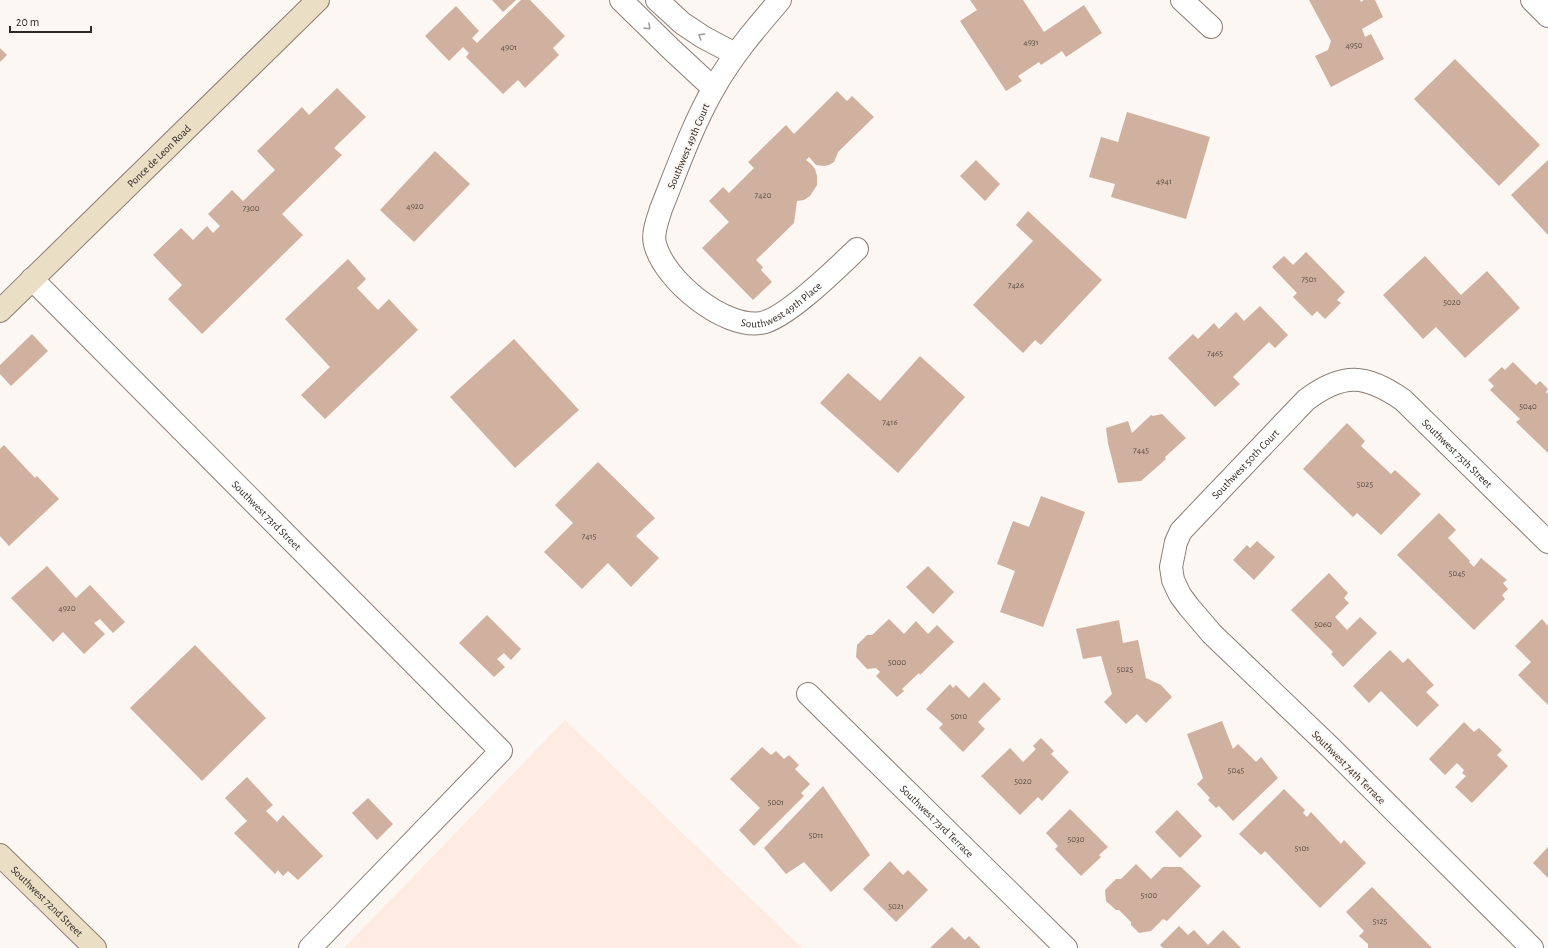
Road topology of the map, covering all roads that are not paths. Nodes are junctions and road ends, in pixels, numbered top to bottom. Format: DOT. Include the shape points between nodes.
graph roads {
  1 [pos="318,0"];
  2 [pos="657,0"];
  3 [pos="780,0"];
  4 [pos="1182,0"];
  5 [pos="1532,0"];
  6 [pos="632,4"];
  7 [pos="1548,16"];
  8 [pos="1211,27"];
  9 [pos="735,54"];
  10 [pos="713,88"];
  11 [pos="857,249"];
  12 [pos="32,279"];
  13 [pos="697,299"];
  14 [pos="0,311"];
  15 [pos="1357,380"];
  16 [pos="1548,542"];
  17 [pos="1173,580"];
  18 [pos="808,694"];
  19 [pos="0,855"];
  20 [pos="95,948"];
  21 [pos="310,948"];
  22 [pos="1066,948"];
  23 [pos="1532,948"];
  1 -- 12 [label="street, Ponce de Leon Road"];
  9 -- 2 [label="street, one-way" via="703,38"];
  3 -- 9 [label="street, Southwest 49th Court"];
  4 -- 8 [label="street"];
  5 -- 7 [label="street"];
  6 -- 10 [label="street, one-way"];
  9 -- 10 [label="street, Southwest 49th Court"];
  10 -- 13 [label="street, Southwest 49th Court" via="661,209 654,237 658,252 669,269"];
  11 -- 13 [label="street, Southwest 49th Place" via="795,305 778,317 762,323 745,324 729,319"];
  12 -- 14 [label="street, Ponce de Leon Road"];
  12 -- 21 [label="street, Southwest 73rd Street" via="501,751"];
  15 -- 16 [label="street, Southwest 75th Street" via="1377,384 1403,400"];
  15 -- 17 [label="street, Southwest 50th Court" via="1342,380 1329,385 1306,400 1181,530 1172,554"];
  17 -- 23 [label="street, Southwest 74th Terrace" via="1184,601 1212,634"];
  18 -- 22 [label="street, Southwest 73rd Terrace"];
  19 -- 20 [label="street, Southwest 72nd Street"];
}
